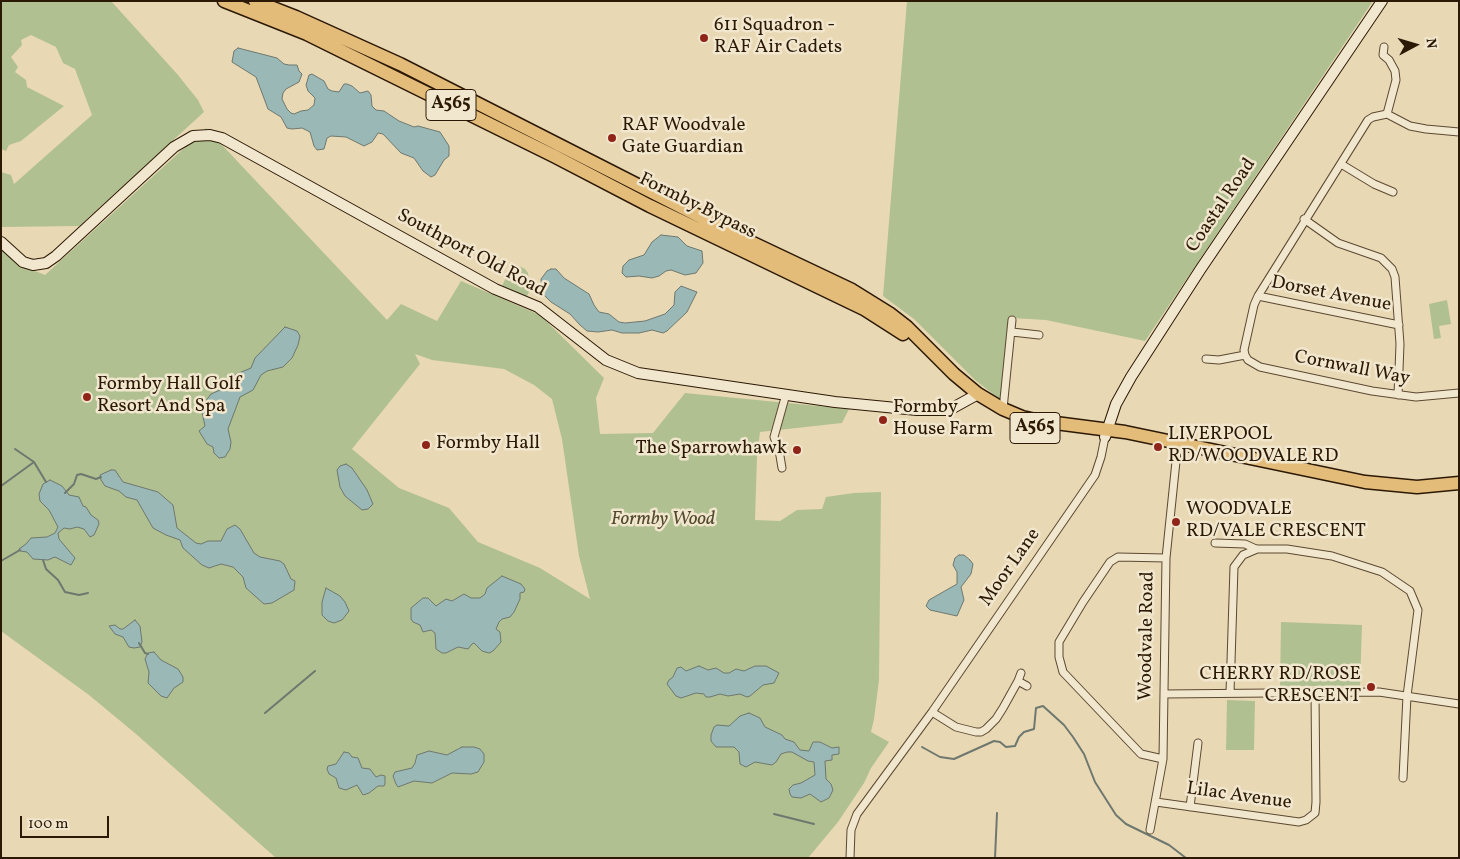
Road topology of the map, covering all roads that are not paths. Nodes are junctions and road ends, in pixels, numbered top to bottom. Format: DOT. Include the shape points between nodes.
graph roads {
  1 [pos="224,1"];
  2 [pos="255,1"];
  3 [pos="1382,1"];
  4 [pos="1384,47"];
  5 [pos="1387,114"];
  6 [pos="1459,132"];
  7 [pos="1341,164"];
  8 [pos="622,177"];
  9 [pos="1393,192"];
  10 [pos="673,217"];
  11 [pos="1304,219"];
  12 [pos="1,242"];
  13 [pos="1258,296"];
  14 [pos="1012,320"];
  15 [pos="1399,325"];
  16 [pos="1012,332"];
  17 [pos="1039,335"];
  18 [pos="1244,355"];
  19 [pos="1206,359"];
  20 [pos="1459,393"];
  21 [pos="786,394"];
  22 [pos="974,396"];
  23 [pos="1398,396"];
  24 [pos="1003,409"];
  25 [pos="1106,433"];
  26 [pos="1172,441"];
  27 [pos="782,468"];
  28 [pos="1459,483"];
  29 [pos="1215,543"];
  30 [pos="1256,549"];
  31 [pos="1166,558"];
  32 [pos="1021,672"];
  33 [pos="1018,682"];
  34 [pos="1027,686"];
  35 [pos="1314,692"];
  36 [pos="1230,693"];
  37 [pos="1164,694"];
  38 [pos="1406,696"];
  39 [pos="1459,704"];
  40 [pos="932,712"];
  41 [pos="1198,743"];
  42 [pos="1163,759"];
  43 [pos="1403,778"];
  44 [pos="1156,802"];
  45 [pos="1190,807"];
  46 [pos="1150,830"];
  47 [pos="850,858"];
  1 -- 10 [label="highway, Formby Bypass / A565" via="306,34"];
  2 -- 8 [label="highway, Formby Bypass / A565" via="400,64"];
  3 -- 25 [label="street, Coastal Road" via="1131,377 1116,404"];
  4 -- 5 [label="street" via="1383,55 1395,71 1396,80"];
  5 -- 6 [label="street" via="1410,126"];
  5 -- 7 [label="street" via="1368,120"];
  7 -- 9 [label="street"];
  7 -- 11 [label="street"];
  8 -- 10 [label="highway" via="622,185 654,201"];
  8 -- 22 [label="highway, Formby Bypass / A565" via="872,301 907,327"];
  10 -- 22 [label="highway, Formby Bypass / A565" via="882,319 902,333 950,381"];
  11 -- 13 [label="street"];
  11 -- 15 [label="street" via="1338,243 1374,254 1388,263 1394,277"];
  12 -- 21 [label="street, Southport Old Road" via="23,262 37,265 46,262 174,147 193,136 210,134 495,288 538,307 606,360 638,373"];
  13 -- 15 [label="street, Dorset Avenue"];
  13 -- 18 [label="street"];
  14 -- 16 [label="street"];
  15 -- 23 [label="street"];
  16 -- 17 [label="street"];
  16 -- 24 [label="street"];
  18 -- 19 [label="street"];
  18 -- 23 [label="street, Cornwall Way" via="1260,367"];
  20 -- 23 [label="street, Cornwall Way"];
  21 -- 22 [label="street, Southport Old Road" via="917,410 949,410"];
  21 -- 27 [label="street" via="774,437"];
  22 -- 24 [label="highway, A565"];
  22 -- 25 [label="highway, A565" via="1005,418 1038,429"];
  24 -- 25 [label="highway, A565" via="1022,417"];
  25 -- 26 [label="highway, A565" via="1129,440"];
  25 -- 40 [label="street, Moor Lane" via="1095,474"];
  26 -- 28 [label="highway, A565" via="1365,482 1417,487"];
  26 -- 31 [label="street, Woodvale Road"];
  29 -- 30 [label="street" via="1245,544"];
  30 -- 36 [label="street" via="1243,555 1234,567"];
  30 -- 38 [label="street" via="1287,549 1332,556 1382,572 1410,591 1418,610"];
  31 -- 37 [label="street, Woodvale Road"];
  31 -- 42 [label="street" via="1118,557 1110,562 1059,642 1064,672 1141,754"];
  32 -- 33 [label="street"];
  33 -- 34 [label="street"];
  33 -- 40 [label="street" via="996,719 981,732 956,726"];
  35 -- 36 [label="street"];
  35 -- 38 [label="street" via="1379,692"];
  35 -- 45 [label="street, Lilac Avenue" via="1314,813 1299,822"];
  36 -- 37 [label="street"];
  37 -- 42 [label="street, Woodvale Road"];
  38 -- 39 [label="street"];
  38 -- 43 [label="street"];
  40 -- 47 [label="street, Moor Lane" via="858,814 851,830"];
  41 -- 45 [label="street"];
  42 -- 44 [label="street, Woodvale Road"];
  44 -- 45 [label="street, Lilac Avenue"];
  44 -- 46 [label="street, Woodvale Road"];
}
